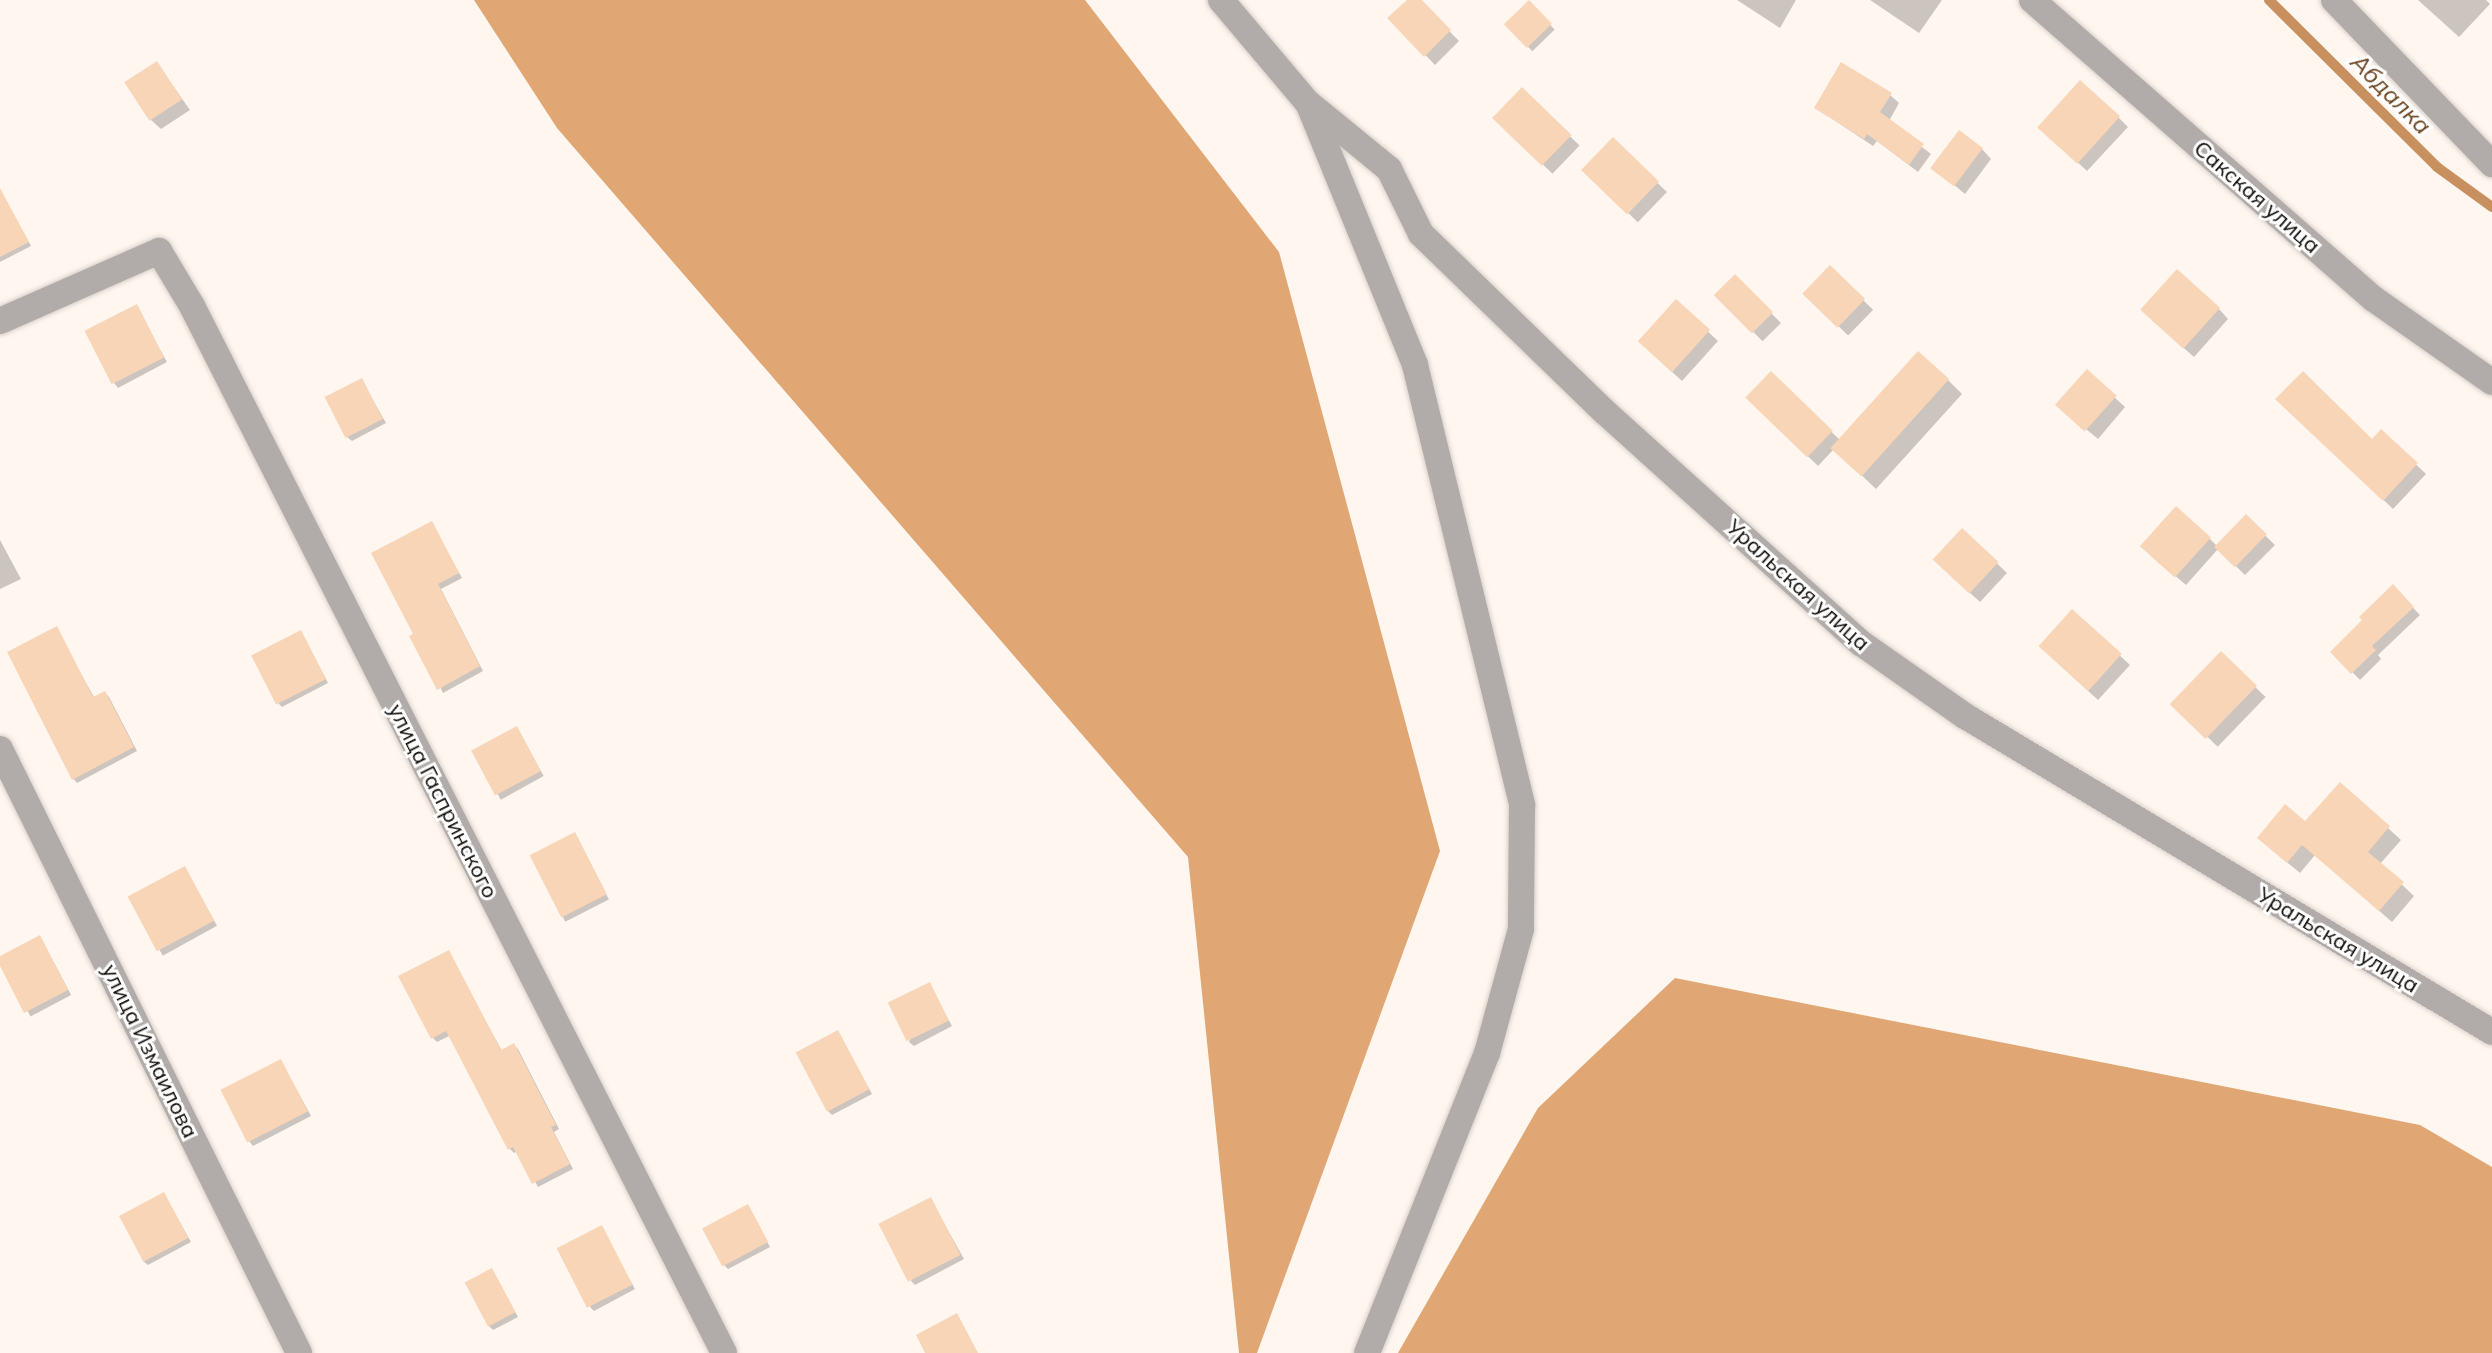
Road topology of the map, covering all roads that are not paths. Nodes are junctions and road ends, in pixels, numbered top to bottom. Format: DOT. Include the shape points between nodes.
graph roads {
  1 [pos="1221,0"];
  2 [pos="2032,0"];
  3 [pos="2334,0"];
  4 [pos="1307,102"];
  5 [pos="2492,164"];
  6 [pos="0,321"];
  7 [pos="2492,382"];
  8 [pos="0,749"];
  9 [pos="2490,1027"];
  10 [pos="299,1353"];
  11 [pos="724,1353"];
  12 [pos="1367,1353"];
  1 -- 4 [label="street, Уральская улица"];
  2 -- 7 [label="street, Сакская улица" via="2374,299"];
  3 -- 5 [label="street"];
  4 -- 9 [label="street, Уральская улица" via="1389,169 1421,234 1605,412 1861,643 1965,716"];
  4 -- 12 [label="street" via="1415,365 1522,805 1521,929 1487,1053"];
  6 -- 11 [label="street, улица Гаспринского" via="159,251 192,306"];
  8 -- 10 [label="street, улица Измаилова"];
}
